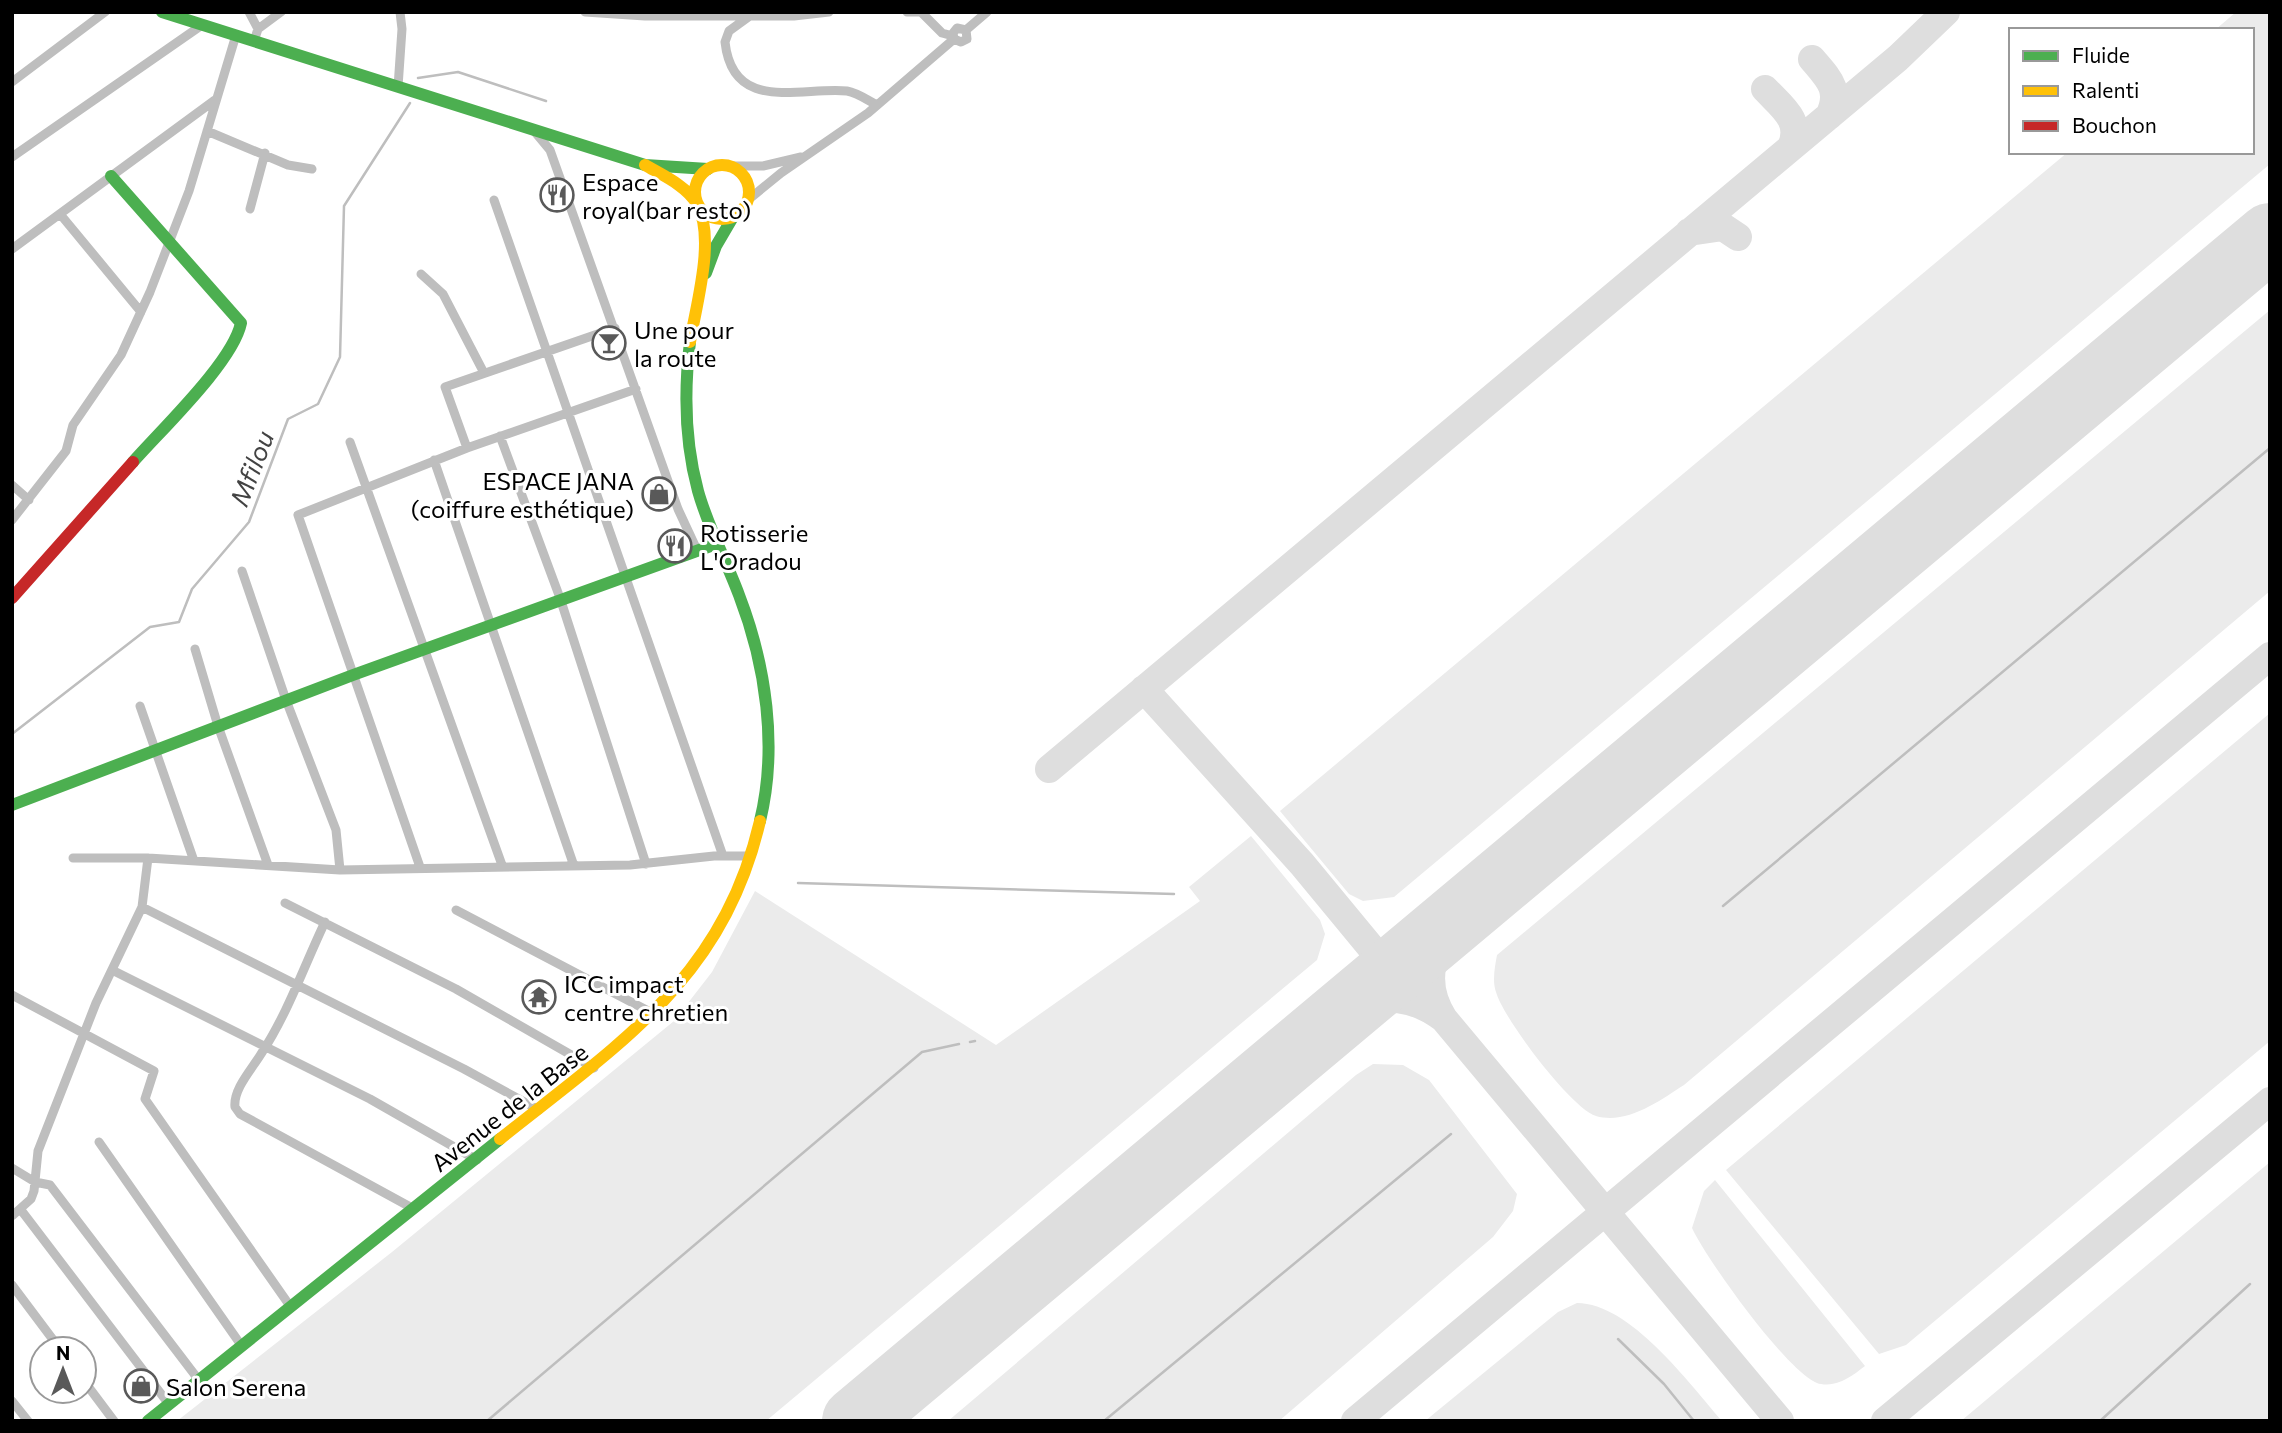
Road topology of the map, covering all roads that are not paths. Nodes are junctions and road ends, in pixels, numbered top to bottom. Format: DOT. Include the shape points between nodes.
graph roads {
  1 [pos="105,12"];
  2 [pos="249,12"];
  3 [pos="281,12"];
  4 [pos="400,12"];
  5 [pos="584,12"];
  6 [pos="829,12"];
  7 [pos="907,12"];
  8 [pos="920,12"];
  9 [pos="987,12"];
  10 [pos="168,13"];
  11 [pos="751,15"];
  12 [pos="202,25"];
  13 [pos="236,35"];
  14 [pos="256,35"];
  15 [pos="954,38"];
  16 [pos="12,82"];
  17 [pos="398,87"];
  18 [pos="215,100"];
  19 [pos="877,105"];
  20 [pos="207,131"];
  21 [pos="535,132"];
  22 [pos="265,153"];
  23 [pos="809,155"];
  24 [pos="12,157"];
  25 [pos="645,165"];
  26 [pos="727,166"];
  27 [pos="312,169"];
  28 [pos="708,169"];
  29 [pos="111,177"];
  30 [pos="494,200"];
  31 [pos="748,200"];
  32 [pos="697,204"];
  33 [pos="250,209"];
  34 [pos="60,214"];
  35 [pos="733,217"];
  36 [pos="170,243"];
  37 [pos="12,249"];
  38 [pos="421,274"];
  39 [pos="699,290"];
  40 [pos="141,312"];
  41 [pos="615,328"];
  42 [pos="546,352"];
  43 [pos="484,373"];
  44 [pos="636,389"];
  45 [pos="567,412"];
  46 [pos="500,436"];
  47 [pos="350,442"];
  48 [pos="467,448"];
  49 [pos="433,460"];
  50 [pos="12,485"];
  51 [pos="366,490"];
  52 [pos="29,500"];
  53 [pos="12,520"];
  54 [pos="716,544"];
  55 [pos="697,550"];
  56 [pos="242,571"];
  57 [pos="623,576"];
  58 [pos="12,598"];
  59 [pos="560,598"];
  60 [pos="491,624"];
  61 [pos="425,648"];
  62 [pos="195,649"];
  63 [pos="353,675"];
  64 [pos="286,700"];
  65 [pos="140,706"];
  66 [pos="218,726"];
  67 [pos="154,749"];
  68 [pos="12,805"];
  69 [pos="723,856"];
  70 [pos="751,856"];
  71 [pos="148,858"];
  72 [pos="73,859"];
  73 [pos="194,861"];
  74 [pos="646,864"];
  75 [pos="268,865"];
  76 [pos="502,865"];
  77 [pos="574,866"];
  78 [pos="420,867"];
  79 [pos="340,870"];
  80 [pos="285,903"];
  81 [pos="142,907"];
  82 [pos="456,910"];
  83 [pos="325,922"];
  84 [pos="114,971"];
  85 [pos="298,984"];
  86 [pos="12,995"];
  87 [pos="654,1014"];
  88 [pos="84,1035"];
  89 [pos="265,1047"];
  90 [pos="594,1068"];
  91 [pos="539,1110"];
  92 [pos="99,1142"];
  93 [pos="477,1160"];
  94 [pos="12,1168"];
  95 [pos="35,1182"];
  96 [pos="414,1209"];
  97 [pos="21,1210"];
  98 [pos="12,1216"];
  99 [pos="12,1285"];
  100 [pos="290,1306"];
  101 [pos="50,1335"];
  102 [pos="241,1345"];
  103 [pos="198,1378"];
  104 [pos="98,1400"];
  105 [pos="12,1401"];
  106 [pos="168,1403"];
  107 [pos="28,1421"];
  108 [pos="114,1421"];
  109 [pos="148,1421"];
  1 -- 16 [label="street"];
  2 -- 14 [label="street"];
  3 -- 14 [label="street"];
  4 -- 17 [label="street"];
  5 -- 11 [label="street"];
  6 -- 11 [label="street"];
  7 -- 8 [label="street"];
  8 -- 15 [label="street"];
  9 -- 15 [label="street" via="967,30 964,41"];
  10 -- 12 [label="main road"];
  11 -- 19 [label="street" via="730,31 725,42 735,70 752,86 777,95 850,92"];
  12 -- 13 [label="main road"];
  12 -- 24 [label="street"];
  13 -- 14 [label="main road"];
  13 -- 18 [label="street"];
  14 -- 17 [label="main road"];
  15 -- 19 [label="street"];
  17 -- 21 [label="main road"];
  18 -- 20 [label="street"];
  18 -- 29 [label="street"];
  19 -- 23 [label="street"];
  20 -- 22 [label="street"];
  20 -- 36 [label="street"];
  21 -- 25 [label="main road"];
  21 -- 41 [label="street" via="550,150"];
  22 -- 27 [label="street"];
  22 -- 33 [label="street"];
  23 -- 26 [label="street" via="763,166"];
  23 -- 31 [label="street"];
  25 -- 28 [label="main road"];
  25 -- 32 [label="main road" via="667,177"];
  26 -- 28 [label="main road"];
  26 -- 31 [label="main road" via="748,182"];
  28 -- 32 [label="main road" via="695,188"];
  29 -- 34 [label="street"];
  29 -- 36 [label="main road"];
  30 -- 42 [label="street"];
  31 -- 35 [label="main road"];
  32 -- 35 [label="main road" via="716,219"];
  32 -- 39 [label="main road, Avenue de la Base" via="704,250"];
  34 -- 37 [label="street"];
  34 -- 40 [label="street"];
  35 -- 39 [label="main road, Avenue de la Base"];
  36 -- 40 [label="street"];
  36 -- 58 [label="main road" via="239,318 238,338"];
  38 -- 43 [label="street" via="443,294"];
  39 -- 54 [label="main road, Avenue de la Base" via="686,402 691,453"];
  40 -- 52 [label="street" via="121,355 74,425 66,451"];
  41 -- 42 [label="street"];
  41 -- 44 [label="street"];
  42 -- 43 [label="street"];
  42 -- 45 [label="street"];
  43 -- 48 [label="street" via="444,387"];
  44 -- 45 [label="street"];
  44 -- 55 [label="street"];
  45 -- 46 [label="street"];
  45 -- 57 [label="street"];
  46 -- 48 [label="street"];
  46 -- 59 [label="street"];
  47 -- 51 [label="street"];
  48 -- 49 [label="street"];
  49 -- 51 [label="street"];
  49 -- 60 [label="street"];
  50 -- 52 [label="street"];
  51 -- 61 [label="street"];
  51 -- 63 [label="street" via="300,513 297,518"];
  52 -- 53 [label="street"];
  54 -- 55 [label="main road"];
  54 -- 70 [label="main road, Avenue de la Base" via="746,614 765,694 767,765"];
  55 -- 57 [label="main road"];
  56 -- 64 [label="street"];
  57 -- 59 [label="main road"];
  57 -- 69 [label="street"];
  59 -- 60 [label="main road"];
  59 -- 74 [label="street"];
  60 -- 61 [label="main road"];
  60 -- 77 [label="street"];
  61 -- 63 [label="main road"];
  61 -- 76 [label="street"];
  62 -- 66 [label="street"];
  63 -- 64 [label="main road"];
  63 -- 78 [label="street"];
  64 -- 66 [label="main road"];
  64 -- 79 [label="street" via="336,830"];
  65 -- 67 [label="street"];
  66 -- 67 [label="main road"];
  66 -- 75 [label="street"];
  67 -- 68 [label="main road"];
  67 -- 73 [label="street"];
  69 -- 70 [label="street"];
  69 -- 74 [label="street"];
  70 -- 87 [label="main road, Avenue de la Base" via="721,928 689,975"];
  71 -- 72 [label="street"];
  71 -- 73 [label="street"];
  71 -- 81 [label="street"];
  73 -- 75 [label="street"];
  74 -- 77 [label="street"];
  75 -- 79 [label="street"];
  76 -- 77 [label="street"];
  76 -- 78 [label="street"];
  78 -- 79 [label="street"];
  80 -- 83 [label="street"];
  81 -- 84 [label="street"];
  81 -- 85 [label="street"];
  82 -- 87 [label="street"];
  83 -- 85 [label="street"];
  83 -- 90 [label="street" via="456,989"];
  84 -- 88 [label="street"];
  84 -- 89 [label="street"];
  85 -- 89 [label="street"];
  85 -- 91 [label="street"];
  86 -- 88 [label="street"];
  87 -- 90 [label="main road, Avenue de la Base"];
  88 -- 95 [label="street" via="38,1151"];
  88 -- 100 [label="street" via="154,1070 145,1099"];
  89 -- 93 [label="street" via="370,1099"];
  89 -- 96 [label="street" via="234,1099 240,1114"];
  90 -- 91 [label="main road, Avenue de la Base"];
  91 -- 93 [label="main road, Avenue de la Base"];
  92 -- 102 [label="street"];
  93 -- 96 [label="main road, Avenue de la Base"];
  94 -- 95 [label="street"];
  95 -- 97 [label="street" via="31,1199"];
  95 -- 103 [label="street" via="50,1185"];
  96 -- 100 [label="main road, Avenue de la Base"];
  97 -- 98 [label="street"];
  97 -- 106 [label="street"];
  99 -- 101 [label="street"];
  100 -- 102 [label="main road, Avenue de la Base"];
  102 -- 103 [label="main road, Avenue de la Base"];
  103 -- 106 [label="main road, Avenue de la Base"];
  104 -- 108 [label="street"];
  105 -- 107 [label="street"];
  106 -- 109 [label="main road, Avenue de la Base"];
}
